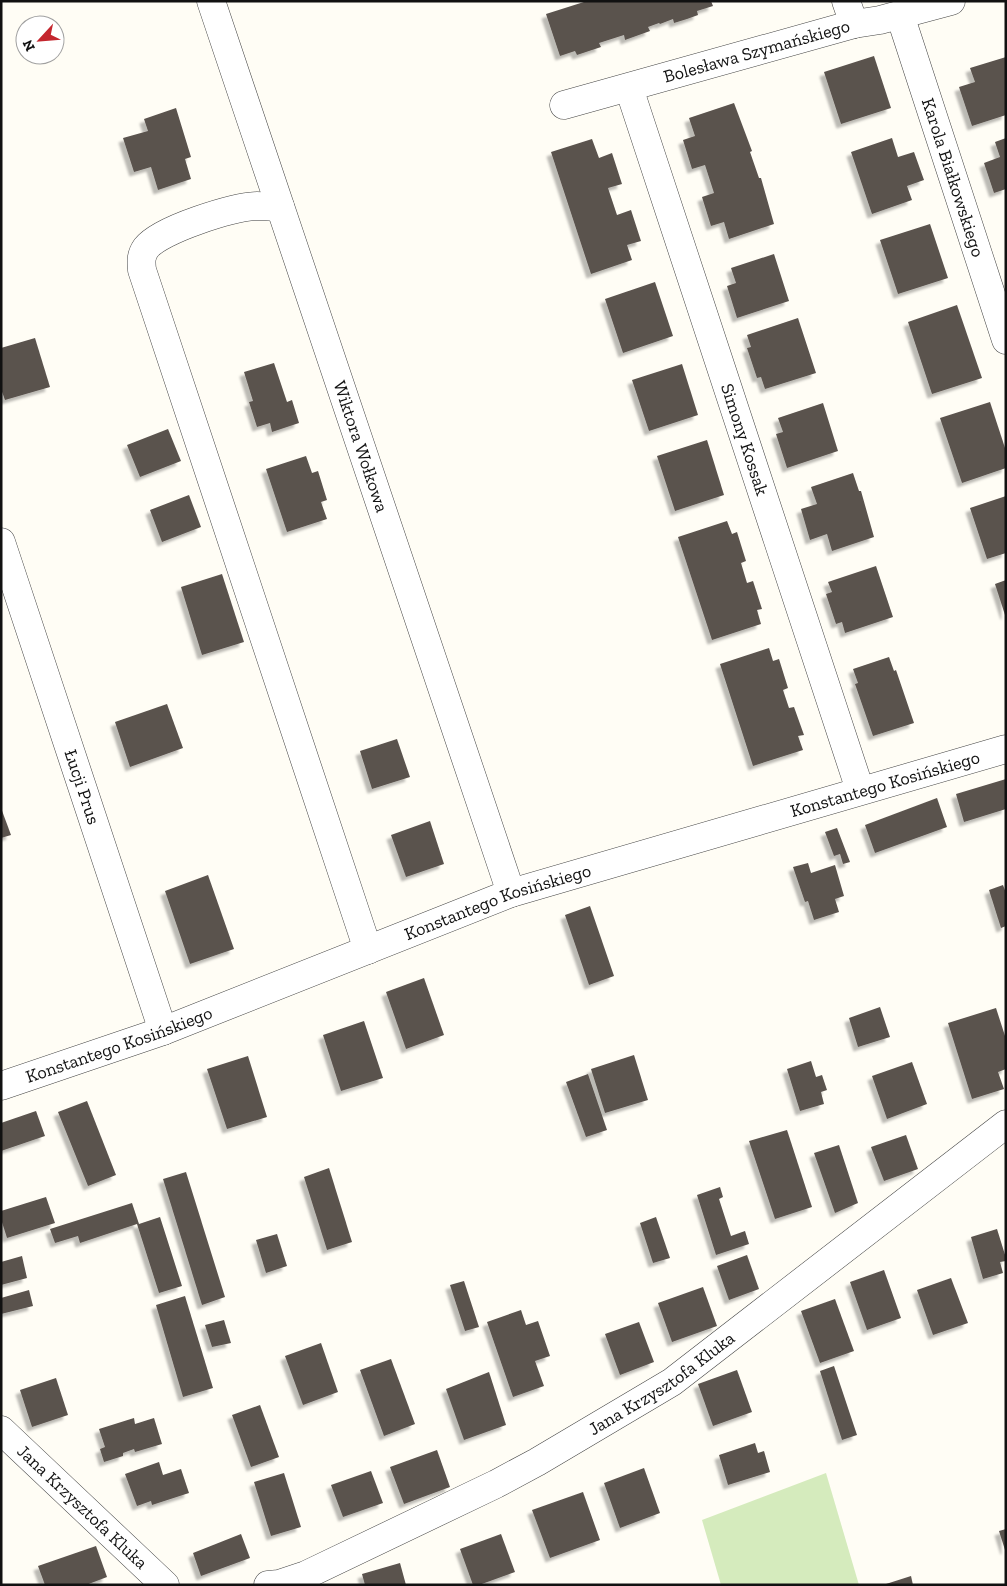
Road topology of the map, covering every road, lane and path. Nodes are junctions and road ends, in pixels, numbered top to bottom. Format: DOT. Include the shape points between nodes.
graph roads {
  1 [pos="211,1"];
  2 [pos="952,1"];
  3 [pos="850,13"];
  4 [pos="900,15"];
  5 [pos="628,88"];
  6 [pos="564,105"];
  7 [pos="280,207"];
  8 [pos="1006,340"];
  9 [pos="1,542"];
  10 [pos="1006,749"];
  11 [pos="860,790"];
  12 [pos="511,893"];
  13 [pos="368,950"];
  14 [pos="163,1031"];
  15 [pos="1,1086"];
  16 [pos="1006,1124"];
  17 [pos="1,1430"];
  18 [pos="276,1584"];
  19 [pos="165,1585"];
  1 -- 7 [label="street, Wiktora Wołkowa"];
  2 -- 4 [label="street, Bolesława Szymańskiego"];
  3 -- 4 [label="street, Bolesława Szymańskiego"];
  3 -- 5 [label="street, Bolesława Szymańskiego"];
  4 -- 8 [label="street, Karola Białkowskiego"];
  5 -- 6 [label="street, Bolesława Szymańskiego"];
  5 -- 11 [label="street, Simony Kossak"];
  7 -- 12 [label="street, Wiktora Wołkowa"];
  7 -- 13 [label="street" via="236,209 170,230 155,238 140,259"];
  9 -- 14 [label="street, Łucji Prus"];
  10 -- 11 [label="street, Konstantego Kosińskiego"];
  11 -- 12 [label="street, Konstantego Kosińskiego"];
  12 -- 13 [label="street, Konstantego Kosińskiego"];
  13 -- 14 [label="street, Konstantego Kosińskiego"];
  14 -- 15 [label="street, Konstantego Kosińskiego"];
  16 -- 18 [label="street, Jana Krzysztofa Kluka" via="672,1382 496,1484 331,1563"];
  17 -- 19 [label="street, Jana Krzysztofa Kluka"];
}
